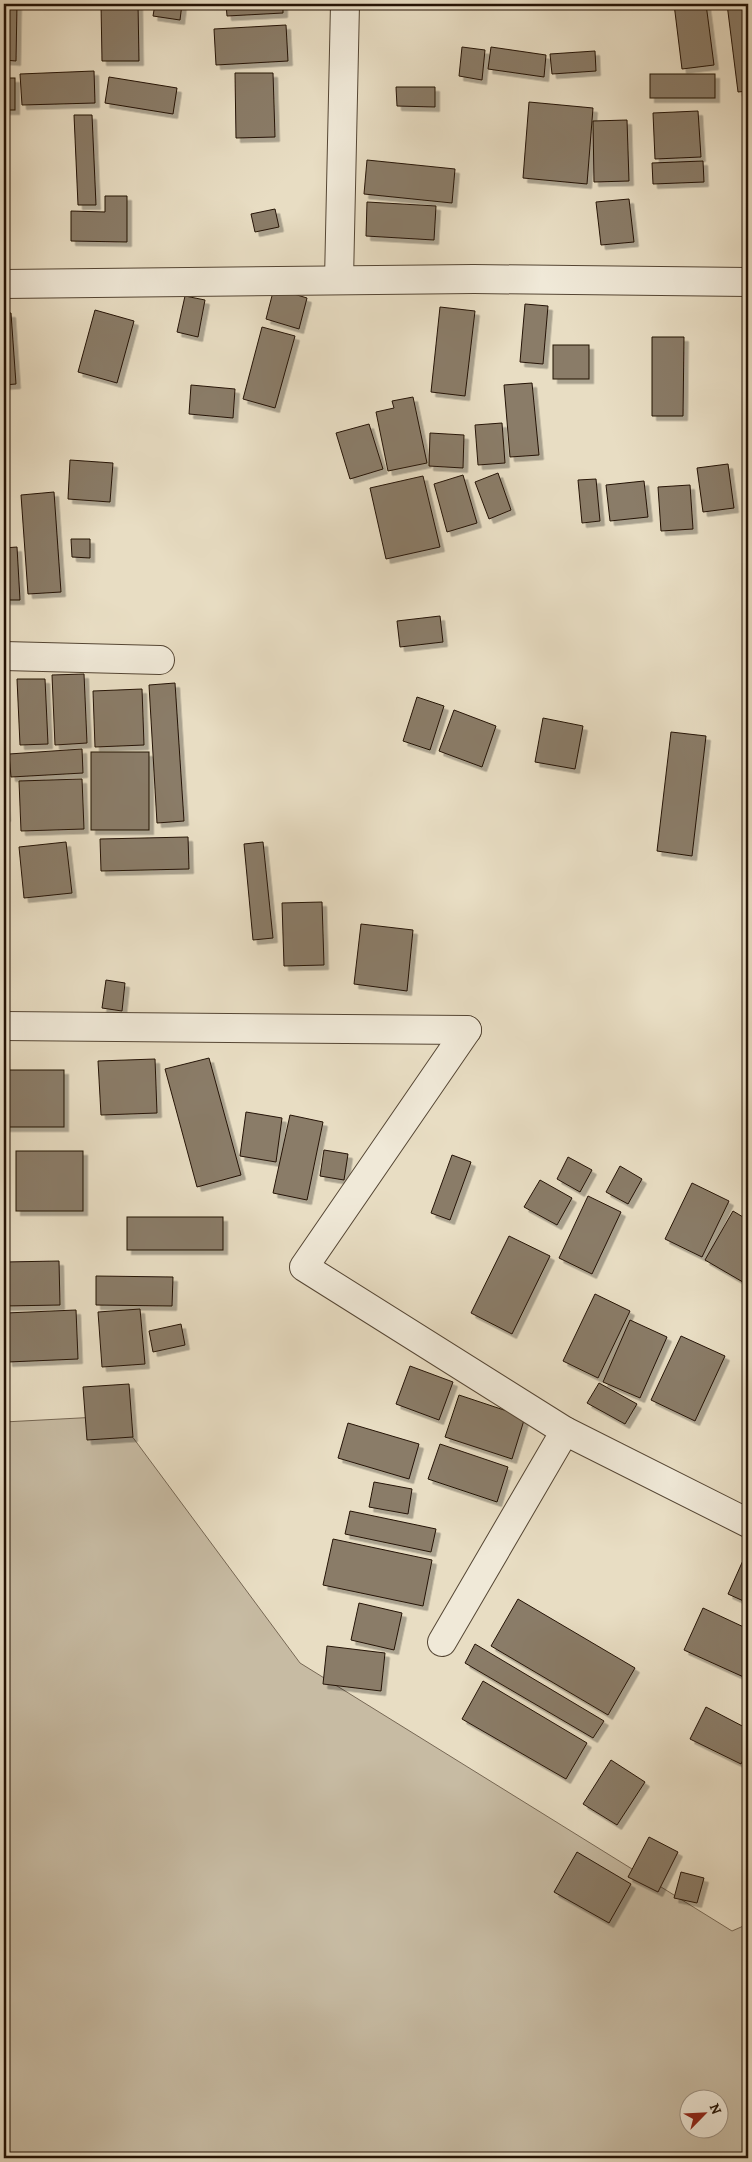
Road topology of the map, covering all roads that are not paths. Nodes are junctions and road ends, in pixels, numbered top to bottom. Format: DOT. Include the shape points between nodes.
graph roads {
  1 [pos="344,4"];
  2 [pos="339,280"];
  3 [pos="748,282"];
  4 [pos="4,284"];
  5 [pos="4,656"];
  6 [pos="160,660"];
  7 [pos="4,1026"];
  8 [pos="565,1431"];
  9 [pos="748,1523"];
  10 [pos="442,1642"];
  1 -- 2 [label="street"];
  2 -- 3 [label="street"];
  2 -- 4 [label="street"];
  5 -- 6 [label="street"];
  7 -- 8 [label="street" via="467,1030 304,1267"];
  8 -- 9 [label="street"];
  8 -- 10 [label="street"];
}
